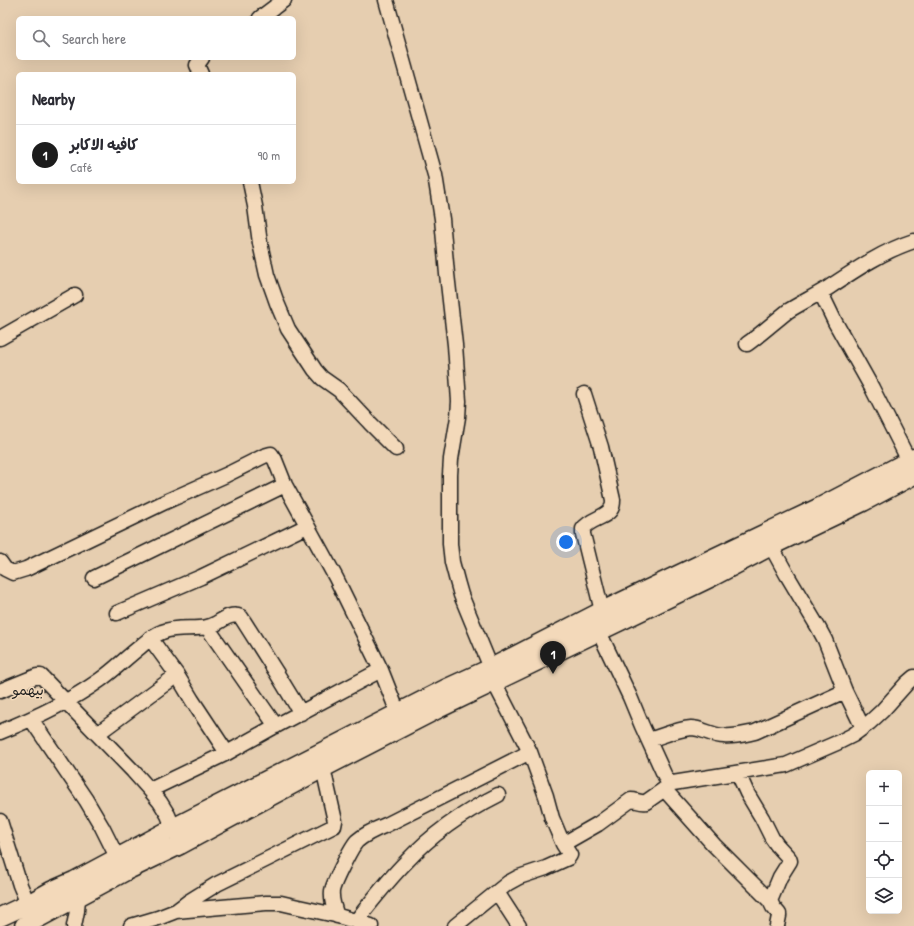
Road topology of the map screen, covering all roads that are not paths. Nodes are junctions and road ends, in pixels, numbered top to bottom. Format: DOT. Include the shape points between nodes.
graph roads {
  1 [pos="284,0"];
  2 [pos="386,0"];
  3 [pos="263,16"];
  4 [pos="201,60"];
  5 [pos="200,72"];
  6 [pos="250,184"];
  7 [pos="914,241"];
  8 [pos="821,292"];
  9 [pos="75,295"];
  10 [pos="0,338"];
  11 [pos="747,344"];
  12 [pos="584,394"];
  13 [pos="396,449"];
  14 [pos="912,465"];
  15 [pos="286,485"];
  16 [pos="307,526"];
  17 [pos="771,546"];
  18 [pos="0,562"];
  19 [pos="94,578"];
  20 [pos="602,611"];
  21 [pos="117,613"];
  22 [pos="207,627"];
  23 [pos="599,632"];
  24 [pos="150,638"];
  25 [pos="381,670"];
  26 [pos="177,675"];
  27 [pos="493,675"];
  28 [pos="914,677"];
  29 [pos="0,691"];
  30 [pos="845,691"];
  31 [pos="66,702"];
  32 [pos="301,713"];
  33 [pos="398,713"];
  34 [pos="31,719"];
  35 [pos="276,726"];
  36 [pos="863,728"];
  37 [pos="0,732"];
  38 [pos="97,734"];
  39 [pos="649,740"];
  40 [pos="530,752"];
  41 [pos="227,753"];
  42 [pos="323,768"];
  43 [pos="738,773"];
  44 [pos="666,787"];
  45 [pos="150,790"];
  46 [pos="498,795"];
  47 [pos="0,821"];
  48 [pos="173,828"];
  49 [pos="180,844"];
  50 [pos="563,844"];
  51 [pos="117,857"];
  52 [pos="497,892"];
  53 [pos="78,898"];
  54 [pos="770,900"];
  55 [pos="28,904"];
  56 [pos="176,911"];
  57 [pos="337,916"];
  58 [pos="0,917"];
  59 [pos="356,921"];
  60 [pos="160,922"];
  61 [pos="24,926"];
  62 [pos="74,926"];
  63 [pos="131,926"];
  64 [pos="371,926"];
  65 [pos="455,926"];
  66 [pos="519,926"];
  67 [pos="776,926"];
  1 -- 3 [label="street"];
  2 -- 27 [label="street" via="435,175 443,227 459,401 450,475 452,562 461,595"];
  4 -- 5 [label="street" via="197,65"];
  6 -- 13 [label="street" via="267,275 296,343 322,378 339,390"];
  7 -- 8 [label="street" via="864,264"];
  8 -- 11 [label="street" via="787,312"];
  8 -- 14 [label="street"];
  9 -- 10 [label="street"];
  12 -- 20 [label="street" via="601,447 613,500 612,507 607,513 588,522 583,529"];
  14 -- 17 [label="main road" via="864,502"];
  14 -- 20 [label="main road"];
  15 -- 16 [label="street"];
  15 -- 18 [label="street" via="276,460 269,454 26,570 13,573 5,569"];
  15 -- 19 [label="street"];
  16 -- 21 [label="street" via="201,577"];
  16 -- 25 [label="street" via="336,578"];
  17 -- 23 [label="main road"];
  17 -- 30 [label="street" via="825,640"];
  20 -- 27 [label="main road"];
  22 -- 24 [label="street" via="163,631"];
  22 -- 32 [label="street" via="232,615 240,617"];
  22 -- 35 [label="street"];
  23 -- 27 [label="main road"];
  23 -- 39 [label="street"];
  24 -- 26 [label="street"];
  24 -- 31 [label="street" via="100,680"];
  25 -- 32 [label="street"];
  25 -- 33 [label="street"];
  26 -- 38 [label="street"];
  26 -- 41 [label="street"];
  27 -- 33 [label="main road" via="445,689"];
  27 -- 40 [label="street"];
  27 -- 42 [label="main road" via="438,709"];
  28 -- 36 [label="street"];
  29 -- 31 [label="street" via="39,676"];
  30 -- 36 [label="street"];
  30 -- 39 [label="street" via="755,732 724,736 691,728"];
  31 -- 34 [label="street"];
  31 -- 38 [label="street"];
  32 -- 35 [label="street"];
  33 -- 48 [label="main road"];
  34 -- 37 [label="street"];
  34 -- 51 [label="street" via="86,800"];
  35 -- 41 [label="street"];
  36 -- 43 [label="street" via="786,765"];
  38 -- 45 [label="street"];
  39 -- 44 [label="street"];
  40 -- 50 [label="street"];
  40 -- 57 [label="street" via="376,829 356,842 331,893"];
  41 -- 45 [label="street"];
  42 -- 49 [label="main road"];
  42 -- 56 [label="street" via="335,821 333,827 217,884"];
  43 -- 44 [label="street" via="677,782"];
  43 -- 54 [label="street" via="772,838 790,861"];
  44 -- 50 [label="street" via="646,802 631,800 598,824"];
  44 -- 54 [label="street" via="714,845"];
  45 -- 48 [label="street" via="168,815"];
  46 -- 59 [label="street" via="449,824 426,842 406,861"];
  47 -- 55 [label="street"];
  48 -- 49 [label="street"];
  48 -- 51 [label="main road"];
  49 -- 53 [label="main road"];
  50 -- 52 [label="street" via="569,853 568,858 519,877"];
  51 -- 55 [label="main road"];
  52 -- 65 [label="street"];
  52 -- 66 [label="street"];
  53 -- 61 [label="main road"];
  53 -- 62 [label="street"];
  54 -- 67 [label="street" via="772,907 779,914"];
  55 -- 58 [label="main road"];
  56 -- 57 [label="street" via="266,903 294,906"];
  56 -- 60 [label="street"];
  57 -- 59 [label="street"];
  59 -- 64 [label="street"];
  60 -- 63 [label="street"];
}
